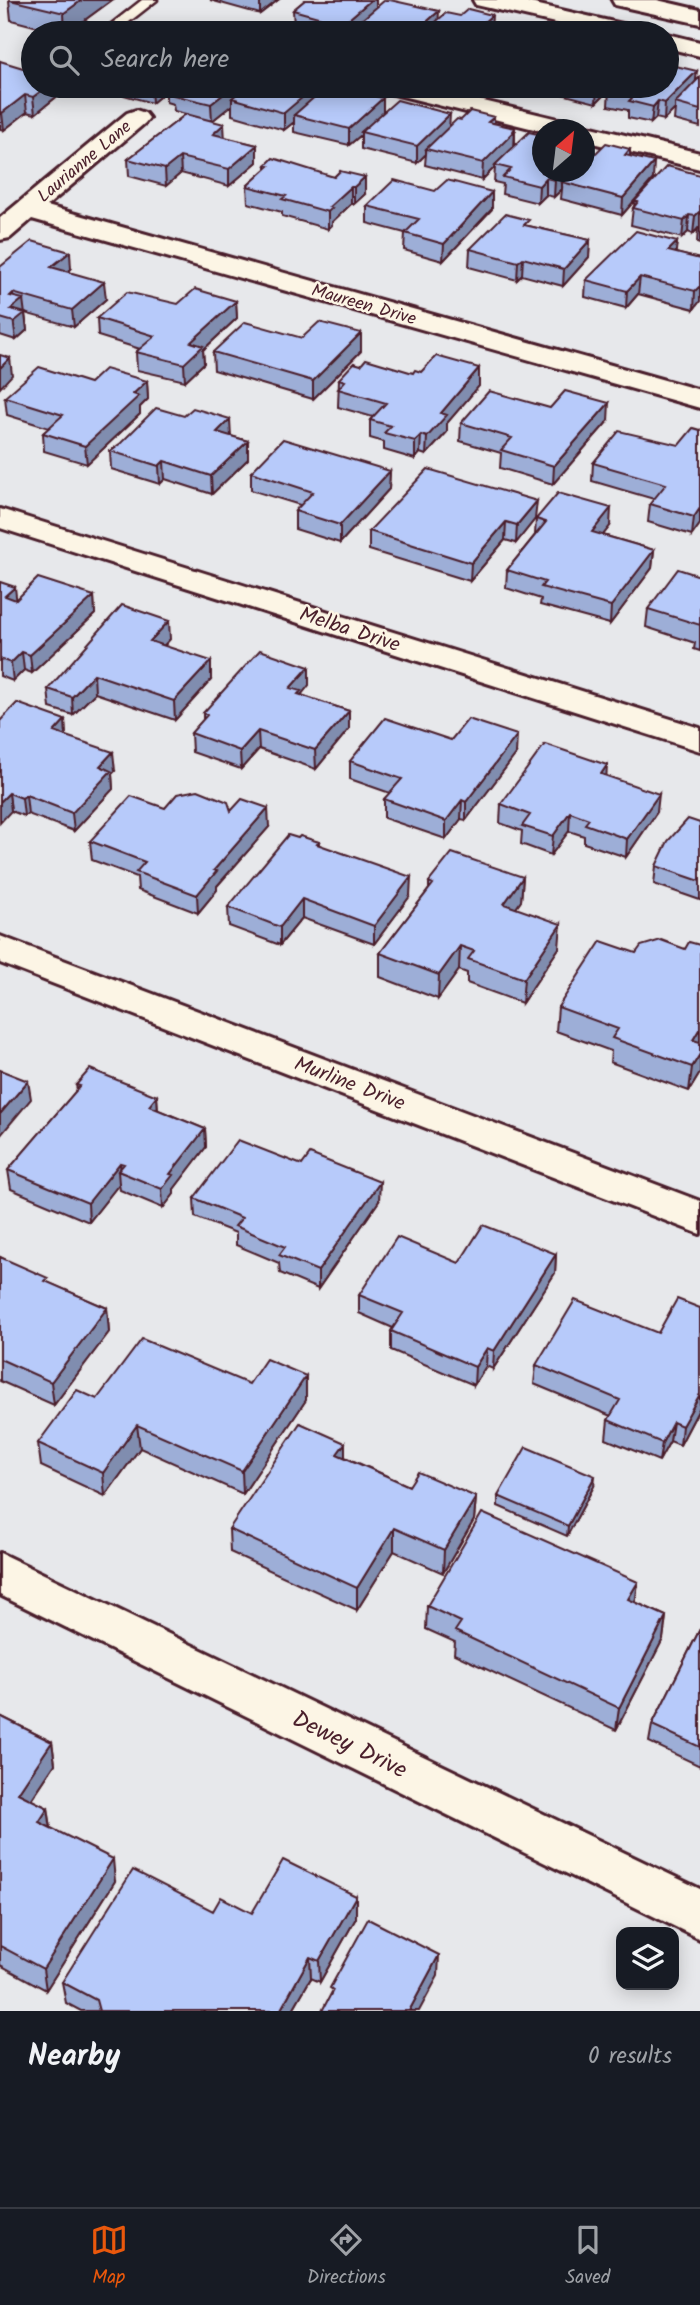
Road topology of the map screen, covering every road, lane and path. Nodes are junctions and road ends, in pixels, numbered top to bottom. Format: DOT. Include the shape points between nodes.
graph roads {
  1 [pos="149,0"];
  2 [pos="485,0"];
  3 [pos="624,0"];
  4 [pos="700,17"];
  5 [pos="122,21"];
  6 [pos="578,21"];
  7 [pos="679,44"];
  8 [pos="700,49"];
  9 [pos="440,98"];
  10 [pos="136,118"];
  11 [pos="532,120"];
  12 [pos="595,136"];
  13 [pos="700,161"];
  14 [pos="28,209"];
  15 [pos="0,232"];
  16 [pos="700,399"];
  17 [pos="0,517"];
  18 [pos="700,740"];
  19 [pos="0,949"];
  20 [pos="700,1218"];
  21 [pos="0,1573"];
  22 [pos="700,1915"];
  1 -- 5 [label="lane"];
  2 -- 6 [label="street"];
  3 -- 4 [label="street"];
  7 -- 8 [label="street"];
  9 -- 11 [label="street"];
  10 -- 14 [label="street, Laurianne Lane"];
  12 -- 13 [label="street"];
  14 -- 15 [label="street, Laurianne Lane"];
  14 -- 16 [label="street, Maureen Drive"];
  17 -- 18 [label="street, Melba Drive"];
  19 -- 20 [label="street, Murline Drive"];
  21 -- 22 [label="street, Dewey Drive"];
}
